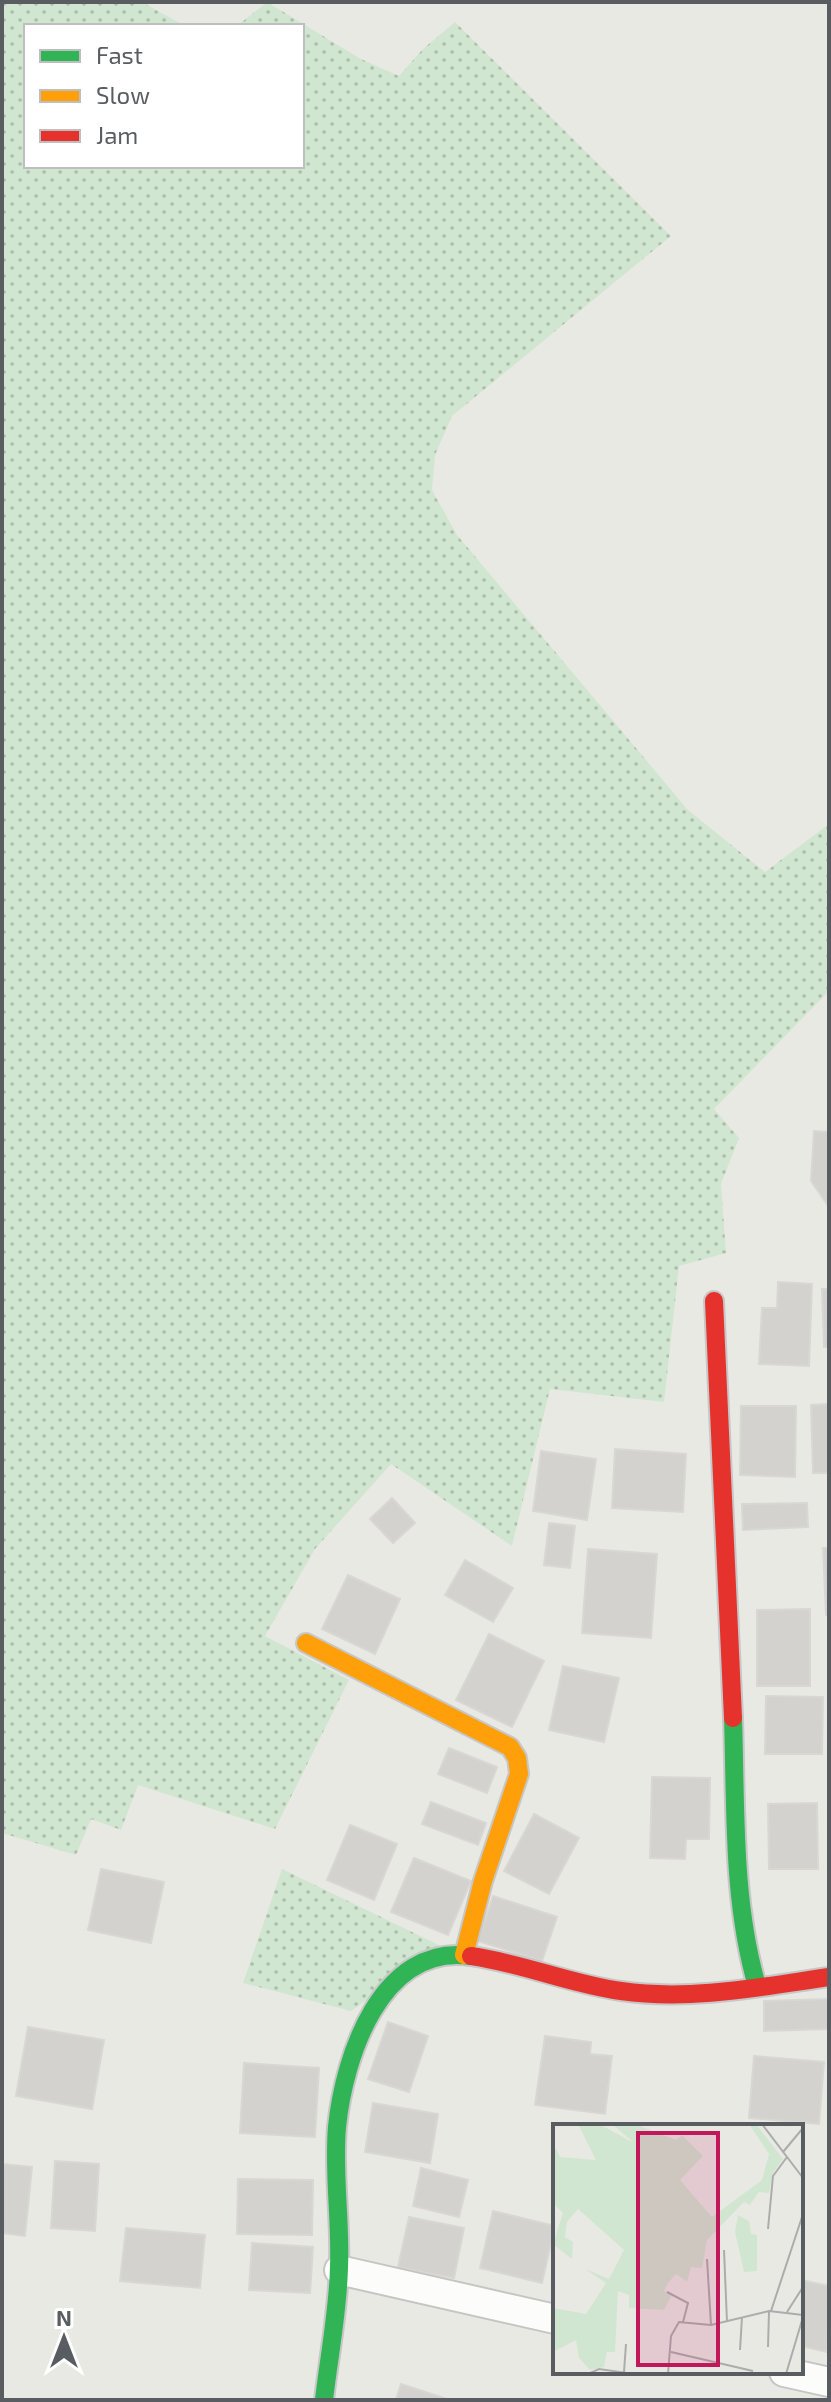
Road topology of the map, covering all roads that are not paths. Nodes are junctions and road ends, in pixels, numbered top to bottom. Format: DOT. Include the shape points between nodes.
graph roads {
  1 [pos="714,1301"];
  2 [pos="306,1643"];
  3 [pos="464,1955"];
  4 [pos="829,1977"];
  5 [pos="757,1986"];
  6 [pos="339,2270"];
  7 [pos="553,2319"];
  8 [pos="793,2374"];
  9 [pos="829,2382"];
  10 [pos="324,2400"];
  1 -- 5 [label="street" via="741,1910"];
  2 -- 3 [label="street" via="510,1747 517,1758 519,1774"];
  3 -- 5 [label="street" via="619,1991 651,1994"];
  3 -- 6 [label="street" via="413,1968 383,1994 362,2027 337,2131"];
  4 -- 5 [label="street"];
  6 -- 7 [label="street"];
  6 -- 10 [label="street"];
  8 -- 9 [label="street"];
}
